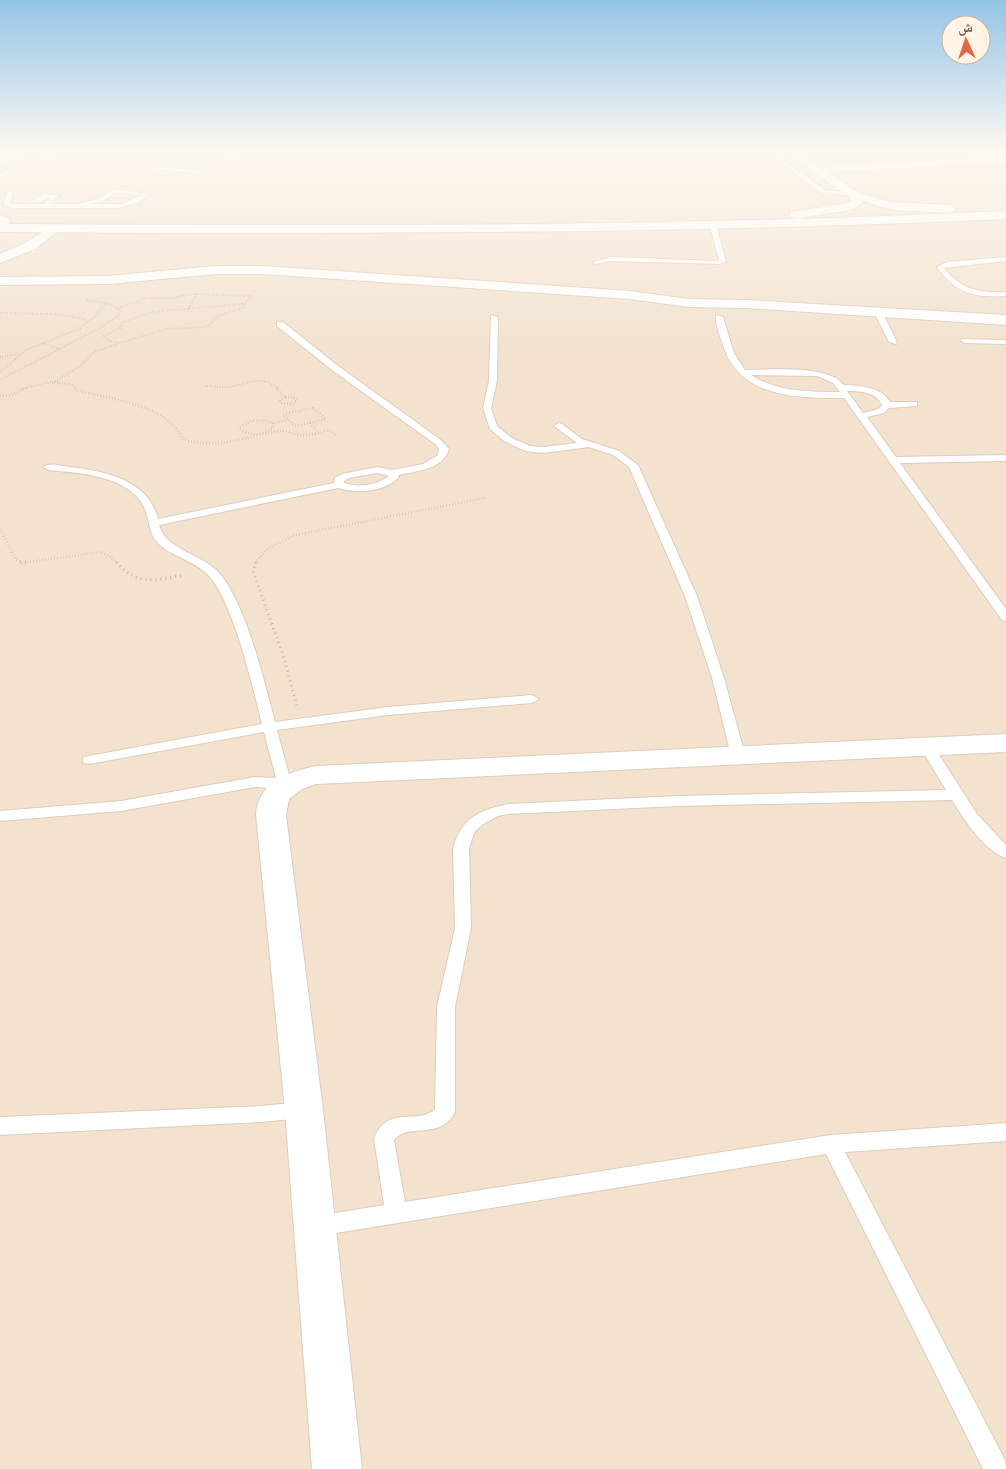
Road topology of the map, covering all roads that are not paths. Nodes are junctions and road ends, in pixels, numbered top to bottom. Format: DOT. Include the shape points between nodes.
graph roads {
  1 [pos="592,220"];
  2 [pos="885,220"];
  3 [pos="1,222"];
  4 [pos="714,226"];
  5 [pos="53,229"];
  6 [pos="0,259"];
  7 [pos="1006,259"];
  8 [pos="596,262"];
  9 [pos="0,281"];
  10 [pos="1006,294"];
  11 [pos="878,312"];
  12 [pos="494,317"];
  13 [pos="719,317"];
  14 [pos="1006,320"];
  15 [pos="280,324"];
  16 [pos="965,341"];
  17 [pos="893,342"];
  18 [pos="1006,342"];
  19 [pos="742,372"];
  20 [pos="843,392"];
  21 [pos="914,404"];
  22 [pos="887,405"];
  23 [pos="860,416"];
  24 [pos="559,426"];
  25 [pos="588,445"];
  26 [pos="1006,458"];
  27 [pos="893,460"];
  28 [pos="48,467"];
  29 [pos="392,473"];
  30 [pos="339,485"];
  31 [pos="153,523"];
  32 [pos="1006,617"];
  33 [pos="532,699"];
  34 [pos="269,728"];
  35 [pos="1006,743"];
  36 [pos="927,746"];
  37 [pos="738,755"];
  38 [pos="89,760"];
  39 [pos="286,786"];
  40 [pos="958,796"];
  41 [pos="0,816"];
  42 [pos="1006,853"];
  43 [pos="304,1110"];
  44 [pos="0,1126"];
  45 [pos="1006,1132"];
  46 [pos="831,1144"];
  47 [pos="396,1213"];
  48 [pos="314,1226"];
  49 [pos="337,1469"];
  50 [pos="996,1469"];
  1 -- 3 [label="street"];
  2 -- 4 [label="street"];
  3 -- 5 [label="street"];
  4 -- 5 [label="street" via="491,230"];
  4 -- 8 [label="lane" via="723,261 718,263 611,259"];
  5 -- 6 [label="street" via="30,246"];
  7 -- 10 [label="lane" via="952,263 940,267 966,292"];
  9 -- 11 [label="street" via="108,280 215,270 262,270 630,295 689,303"];
  11 -- 14 [label="street"];
  11 -- 17 [label="lane"];
  12 -- 25 [label="lane" via="492,381 487,408 493,427 506,439 528,449"];
  13 -- 19 [label="lane" via="733,361"];
  15 -- 29 [label="lane" via="444,449 442,456 433,463"];
  16 -- 18 [label="lane"];
  19 -- 20 [label="lane" via="782,391 811,395"];
  19 -- 20 [label="lane" via="818,374 832,378"];
  20 -- 22 [label="lane" via="859,389 875,393"];
  20 -- 23 [label="lane"];
  21 -- 22 [label="lane"];
  22 -- 23 [label="lane" via="881,411"];
  23 -- 27 [label="lane"];
  24 -- 25 [label="lane"];
  25 -- 37 [label="lane" via="623,457 639,476 691,596 718,678"];
  26 -- 27 [label="lane"];
  27 -- 32 [label="lane"];
  28 -- 31 [label="lane" via="98,474 122,483 147,504"];
  29 -- 30 [label="lane" via="377,470 346,476 339,480"];
  29 -- 30 [label="lane" via="393,480 385,483 356,489"];
  30 -- 31 [label="lane"];
  31 -- 34 [label="lane" via="167,545 212,572 230,602"];
  33 -- 34 [label="lane" via="388,711"];
  34 -- 38 [label="lane"];
  34 -- 39 [label="lane"];
  35 -- 36 [label="street"];
  36 -- 37 [label="street"];
  36 -- 40 [label="lane"];
  37 -- 39 [label="street" via="316,775"];
  39 -- 41 [label="lane" via="263,781 122,806"];
  39 -- 43 [label="street" via="278,792 271,807"];
  40 -- 42 [label="lane" via="981,830"];
  40 -- 47 [label="lane" via="593,804 508,809 480,819 467,832 461,848 463,928 446,1007 445,1112 438,1120 394,1127 384,1138"];
  43 -- 44 [label="lane"];
  43 -- 48 [label="street"];
  45 -- 46 [label="lane"];
  46 -- 47 [label="lane"];
  46 -- 50 [label="lane"];
  47 -- 48 [label="lane"];
  48 -- 49 [label="street"];
}
